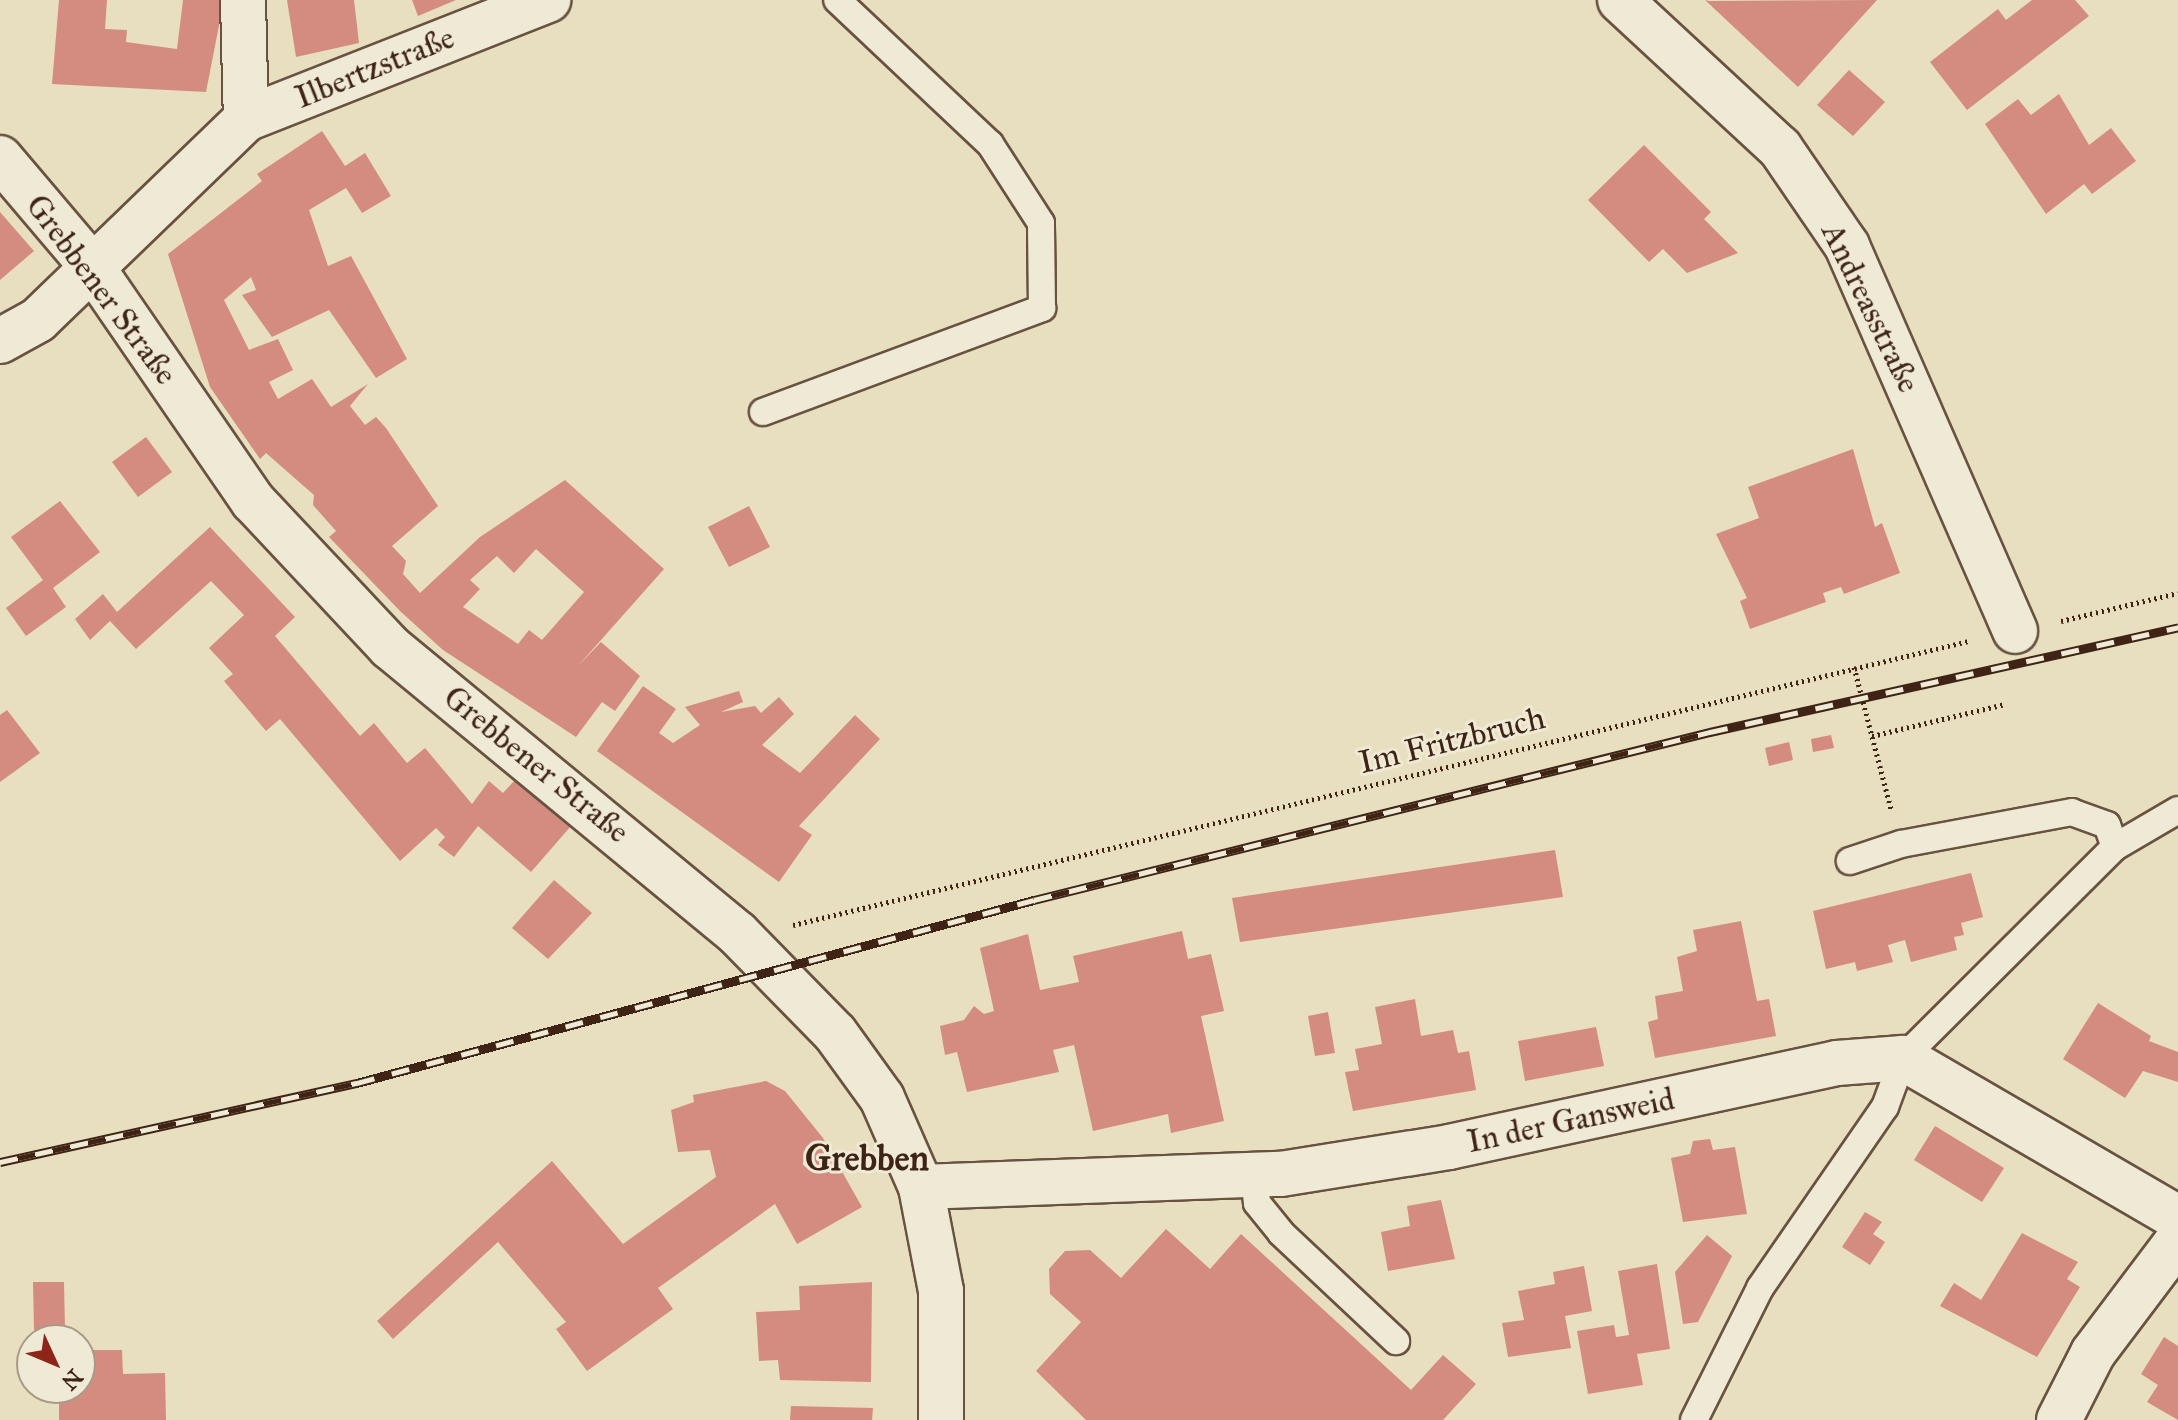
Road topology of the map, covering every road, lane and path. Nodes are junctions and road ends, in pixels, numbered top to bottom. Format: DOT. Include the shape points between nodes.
graph roads {
  1 [pos="243,0"];
  2 [pos="548,0"];
  3 [pos="837,0"];
  4 [pos="1620,0"];
  5 [pos="246,119"];
  6 [pos="0,158"];
  7 [pos="90,264"];
  8 [pos="0,341"];
  9 [pos="763,412"];
  10 [pos="2178,593"];
  11 [pos="2015,631"];
  12 [pos="1854,667"];
  13 [pos="2005,704"];
  14 [pos="1872,736"];
  15 [pos="2178,810"];
  16 [pos="1901,844"];
  17 [pos="2115,847"];
  18 [pos="1850,861"];
  19 [pos="737,933"];
  20 [pos="1903,1058"];
  21 [pos="1254,1175"];
  22 [pos="921,1187"];
  23 [pos="2178,1218"];
  24 [pos="2178,1240"];
  25 [pos="1396,1341"];
  26 [pos="941,1420"];
  27 [pos="1694,1420"];
  28 [pos="2059,1420"];
  1 -- 5 [label="street"];
  2 -- 5 [label="street, Ilbertzstraße"];
  3 -- 9 [label="lane" via="990,144 1041,223 1042,308"];
  4 -- 11 [label="street, Andreasstraße" via="1780,148 1847,246"];
  5 -- 7 [label="street"];
  6 -- 7 [label="street, Grebbener Straße"];
  7 -- 8 [label="street" via="38,320"];
  7 -- 19 [label="street, Grebbener Straße" via="253,501 390,647"];
  10 -- 11 [label="path, Im Fritzbruch"];
  11 -- 12 [label="path, Im Fritzbruch"];
  12 -- 14 [label="path"];
  12 -- 19 [label="path, Im Fritzbruch" via="832,919"];
  13 -- 14 [label="path"];
  14 -- 16 [label="path"];
  15 -- 17 [label="lane"];
  16 -- 17 [label="lane" via="2072,812 2107,825"];
  16 -- 18 [label="lane"];
  17 -- 20 [label="lane"];
  19 -- 22 [label="street, Grebbener Straße" via="835,1033 882,1098"];
  20 -- 21 [label="street, In der Gansweid" via="1837,1063 1449,1147"];
  20 -- 23 [label="street"];
  20 -- 27 [label="lane" via="1885,1107 1760,1288"];
  21 -- 22 [label="street, In der Gansweid"];
  21 -- 25 [label="lane" via="1257,1203 1281,1233"];
  22 -- 26 [label="street, Grebbener Straße" via="941,1291"];
  24 -- 28 [label="street" via="2093,1353"];
}
